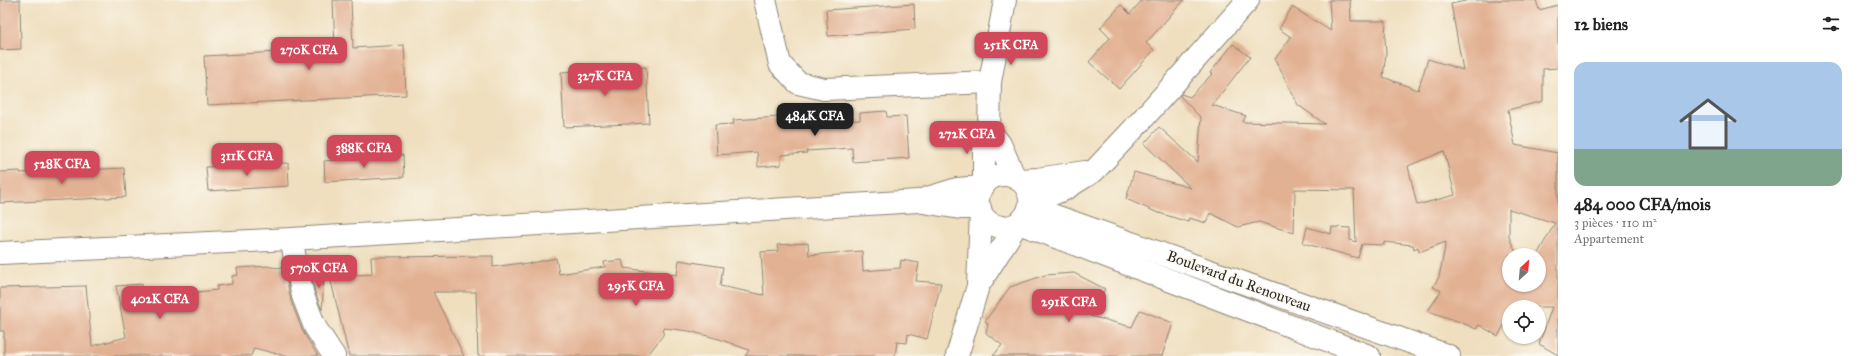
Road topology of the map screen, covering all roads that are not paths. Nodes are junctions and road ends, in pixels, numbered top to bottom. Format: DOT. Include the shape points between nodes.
graph roads {
  1 [pos="765,0"];
  2 [pos="1005,0"];
  3 [pos="1248,0"];
  4 [pos="990,82"];
  5 [pos="989,130"];
  6 [pos="1094,171"];
  7 [pos="1017,179"];
  8 [pos="984,186"];
  9 [pos="918,201"];
  10 [pos="980,210"];
  11 [pos="1024,214"];
  12 [pos="291,239"];
  13 [pos="0,253"];
  14 [pos="978,286"];
  15 [pos="334,356"];
  16 [pos="957,356"];
  17 [pos="1369,356"];
  18 [pos="1449,356"];
  1 -- 4 [label="main road" via="780,64 798,83 824,89"];
  2 -- 4 [label="main road"];
  3 -- 6 [label="main road"];
  4 -- 5 [label="main road"];
  5 -- 7 [label="main road" via="1000,144"];
  5 -- 8 [label="main road" via="984,148"];
  6 -- 7 [label="main road" via="1037,179"];
  6 -- 11 [label="main road"];
  7 -- 8 [label="main road" via="998,176"];
  7 -- 11 [label="main road" via="1029,192"];
  8 -- 9 [label="main road" via="957,190"];
  8 -- 10 [label="main road" via="979,197"];
  9 -- 10 [label="main road"];
  9 -- 12 [label="main road"];
  10 -- 11 [label="main road" via="988,222 999,227"];
  10 -- 14 [label="main road"];
  11 -- 14 [label="main road"];
  11 -- 17 [label="main road, Boulevard du Renouveau"];
  11 -- 18 [label="main road, Boulevard du Renouveau"];
  12 -- 13 [label="main road"];
  12 -- 15 [label="main road" via="302,296 315,328"];
  14 -- 16 [label="main road"];
}
